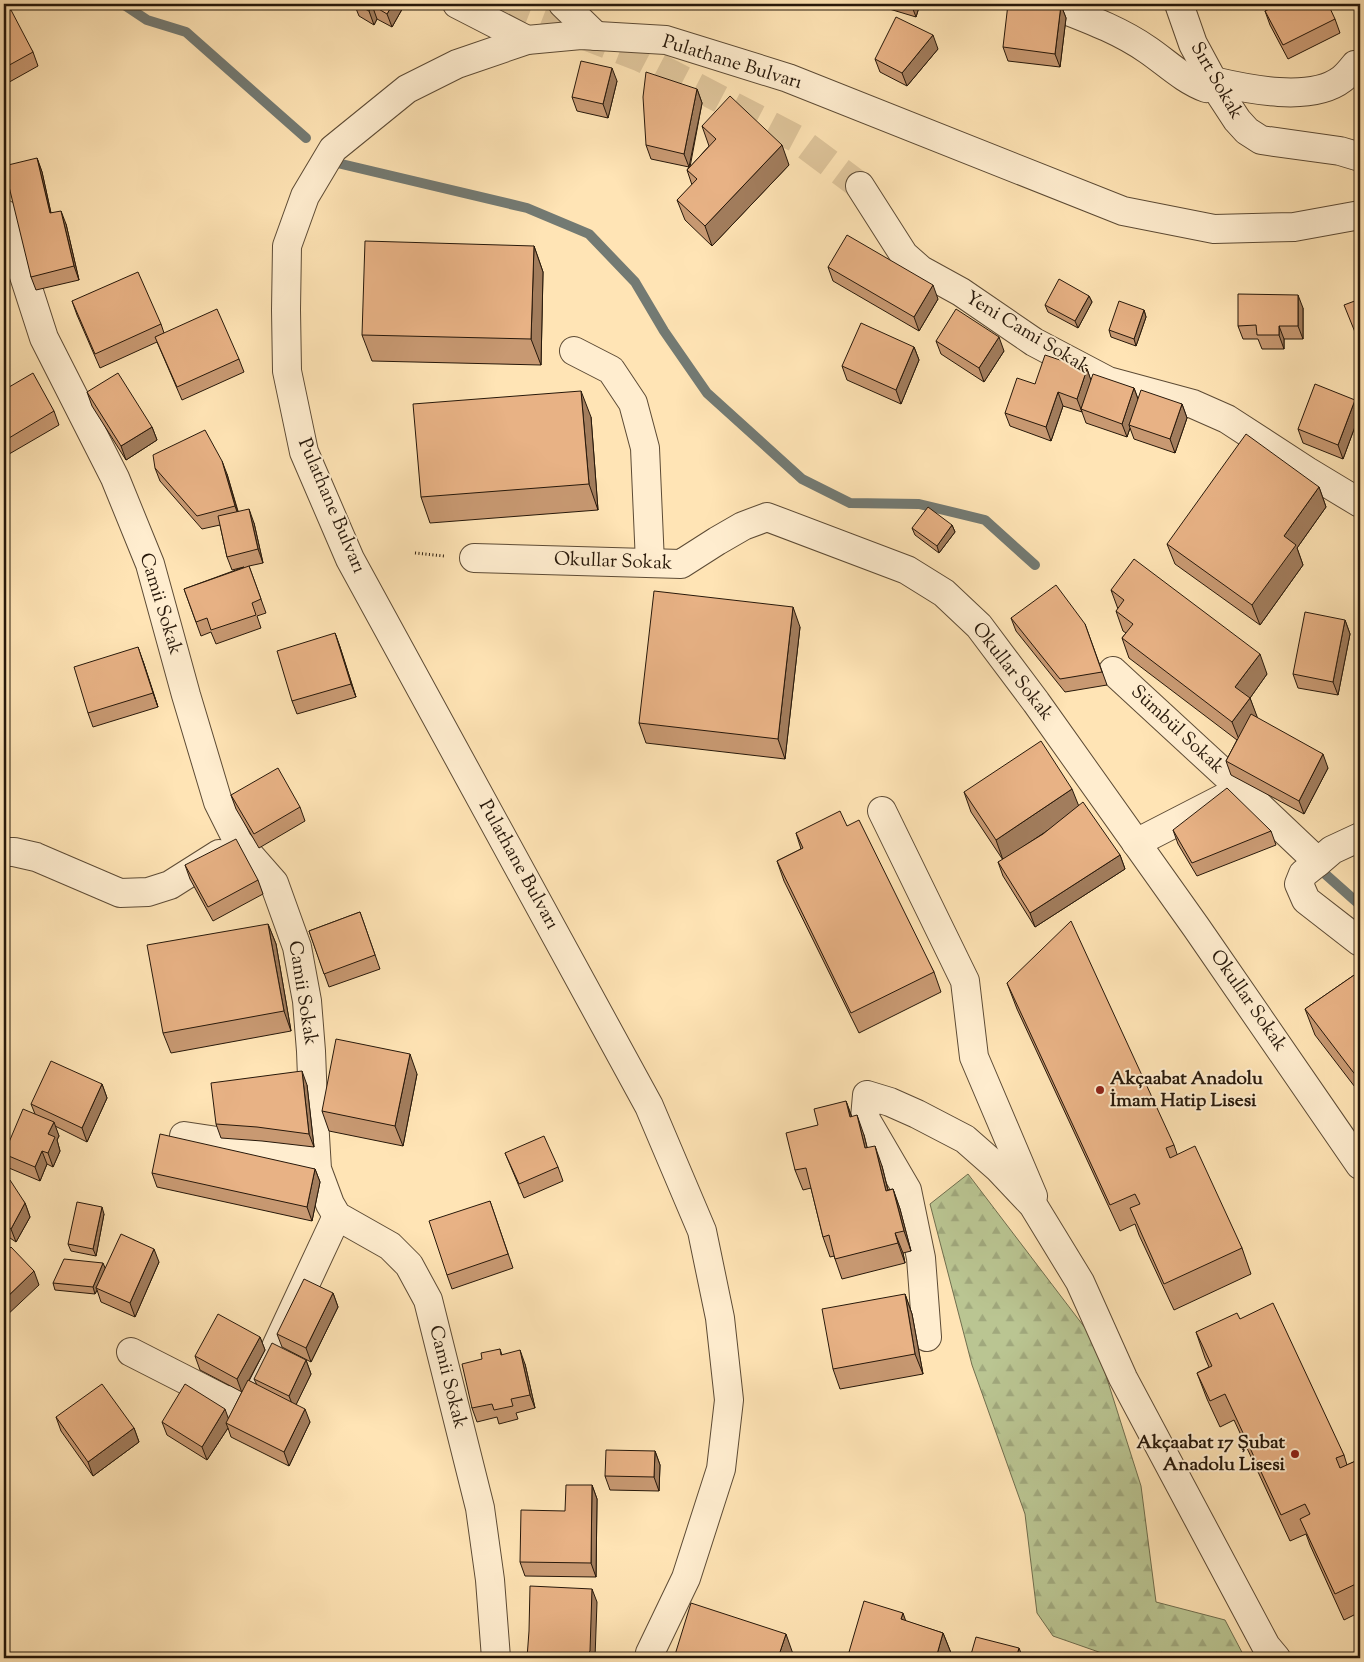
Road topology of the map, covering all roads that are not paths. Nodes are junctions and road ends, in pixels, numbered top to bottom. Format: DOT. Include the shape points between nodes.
graph roads {
  1 [pos="457,4"];
  2 [pos="563,4"];
  3 [pos="1050,4"];
  4 [pos="1179,4"];
  5 [pos="596,36"];
  6 [pos="527,40"];
  7 [pos="1355,65"];
  8 [pos="1213,81"];
  9 [pos="1360,157"];
  10 [pos="860,186"];
  11 [pos="4,214"];
  12 [pos="1360,215"];
  13 [pos="574,351"];
  14 [pos="1360,503"];
  15 [pos="474,558"];
  16 [pos="650,563"];
  17 [pos="1113,671"];
  18 [pos="1241,789"];
  19 [pos="882,811"];
  20 [pos="1360,837"];
  21 [pos="238,842"];
  22 [pos="1136,843"];
  23 [pos="4,852"];
  24 [pos="1311,868"];
  25 [pos="1360,942"];
  26 [pos="184,1136"];
  27 [pos="316,1156"];
  28 [pos="1360,1165"];
  29 [pos="337,1216"];
  30 [pos="1046,1228"];
  31 [pos="927,1337"];
  32 [pos="131,1352"];
  33 [pos="496,1658"];
  34 [pos="649,1658"];
  35 [pos="1276,1658"];
  1 -- 6 [label="street"];
  2 -- 5 [label="street"];
  3 -- 8 [label="street" via="1098,22 1147,49 1194,84 1206,88"];
  4 -- 8 [label="street, Sırt Sokak" via="1193,44"];
  5 -- 6 [label="street, Pulathane Bulvarı"];
  5 -- 12 [label="street, Pulathane Bulvarı" via="666,40 788,78 1123,211 1214,229 1294,227"];
  6 -- 34 [label="street, Pulathane Bulvarı" via="457,64 407,89 333,149 305,196 287,246 287,371 304,452 350,559 649,1106 702,1231 720,1318 729,1400 721,1469 686,1578"];
  7 -- 8 [label="street" via="1341,80 1320,89 1288,93 1248,90"];
  8 -- 9 [label="street, Sırt Sokak" via="1237,120 1261,140 1340,151"];
  10 -- 14 [label="street, Yeni Cami Sokak" via="904,255 921,270 961,292 1034,342 1108,381 1193,404 1227,419"];
  11 -- 21 [label="street, Camii Sokak" via="44,338 115,478 150,564 218,802"];
  13 -- 16 [label="street" via="610,370 632,403 645,448"];
  15 -- 16 [label="street, Okullar Sokak"];
  16 -- 22 [label="street, Okullar Sokak" via="682,564 736,530 767,517 908,570 944,592 979,626"];
  17 -- 18 [label="street, Sümbül Sokak"];
  18 -- 22 [label="street, Sümbül Sokak"];
  18 -- 24 [label="street, Sümbül Sokak"];
  19 -- 30 [label="street" via="965,981 974,1057"];
  20 -- 24 [label="street" via="1332,850"];
  21 -- 23 [label="street" via="170,885 148,892 120,893 36,857"];
  21 -- 27 [label="street, Camii Sokak" via="274,883 297,947 311,1041"];
  22 -- 28 [label="street, Okullar Sokak"];
  24 -- 25 [label="street" via="1299,884 1306,900"];
  26 -- 27 [label="street"];
  27 -- 29 [label="street, Camii Sokak" via="317,1169"];
  29 -- 32 [label="street" via="262,1379 232,1403"];
  29 -- 33 [label="street, Camii Sokak" via="390,1246 409,1265 428,1300 480,1508"];
  30 -- 31 [label="street" via="1032,1205 965,1139 918,1114 867,1095 865,1118 907,1190 921,1258"];
  30 -- 35 [label="street" via="1080,1282 1122,1378 1266,1646"];
}
